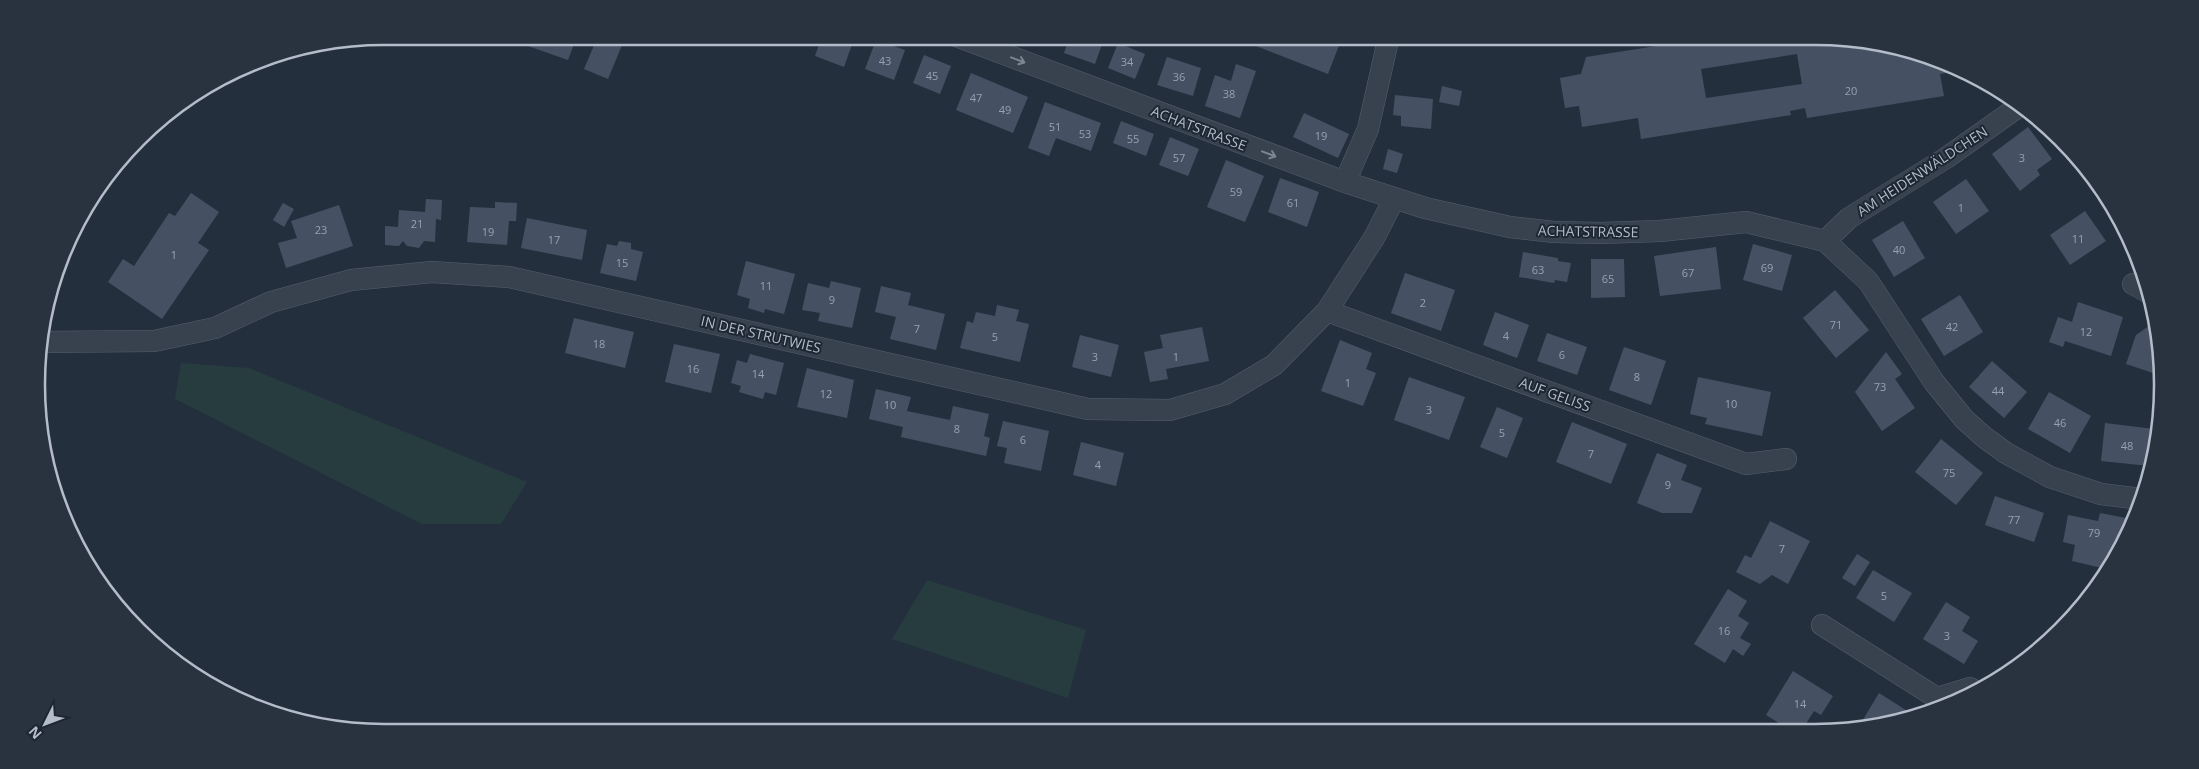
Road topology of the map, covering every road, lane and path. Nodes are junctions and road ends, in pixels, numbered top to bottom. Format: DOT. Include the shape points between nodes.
graph roads {
  1 [pos="980,45"];
  2 [pos="1387,45"];
  3 [pos="2014,110"];
  4 [pos="1345,182"];
  5 [pos="1394,199"];
  6 [pos="1825,241"];
  7 [pos="1327,311"];
  8 [pos="48,342"];
  9 [pos="1786,459"];
  10 [pos="2134,498"];
  11 [pos="1822,624"];
  12 [pos="1961,691"];
  1 -- 4 [label="street, ACHATSTRASSE, one-way"];
  2 -- 4 [label="street" via="1368,129"];
  3 -- 6 [label="street, AM HEIDENWÄLDCHEN" via="1946,158 1849,218"];
  4 -- 5 [label="street, ACHATSTRASSE"];
  5 -- 6 [label="street, ACHATSTRASSE" via="1460,217 1554,232 1660,231 1746,222"];
  5 -- 7 [label="street, IN DER STRUTWIES" via="1374,238"];
  6 -- 10 [label="street" via="1868,282 1934,382 1964,419 1984,437 2050,477 2101,494"];
  7 -- 8 [label="street, IN DER STRUTWIES" via="1274,365 1225,394 1170,410 1088,409 510,277 432,272 351,280 271,302 215,328 154,341"];
  7 -- 9 [label="street, AUF GELISS" via="1746,464"];
  11 -- 12 [label="street" via="1937,698"];
}
